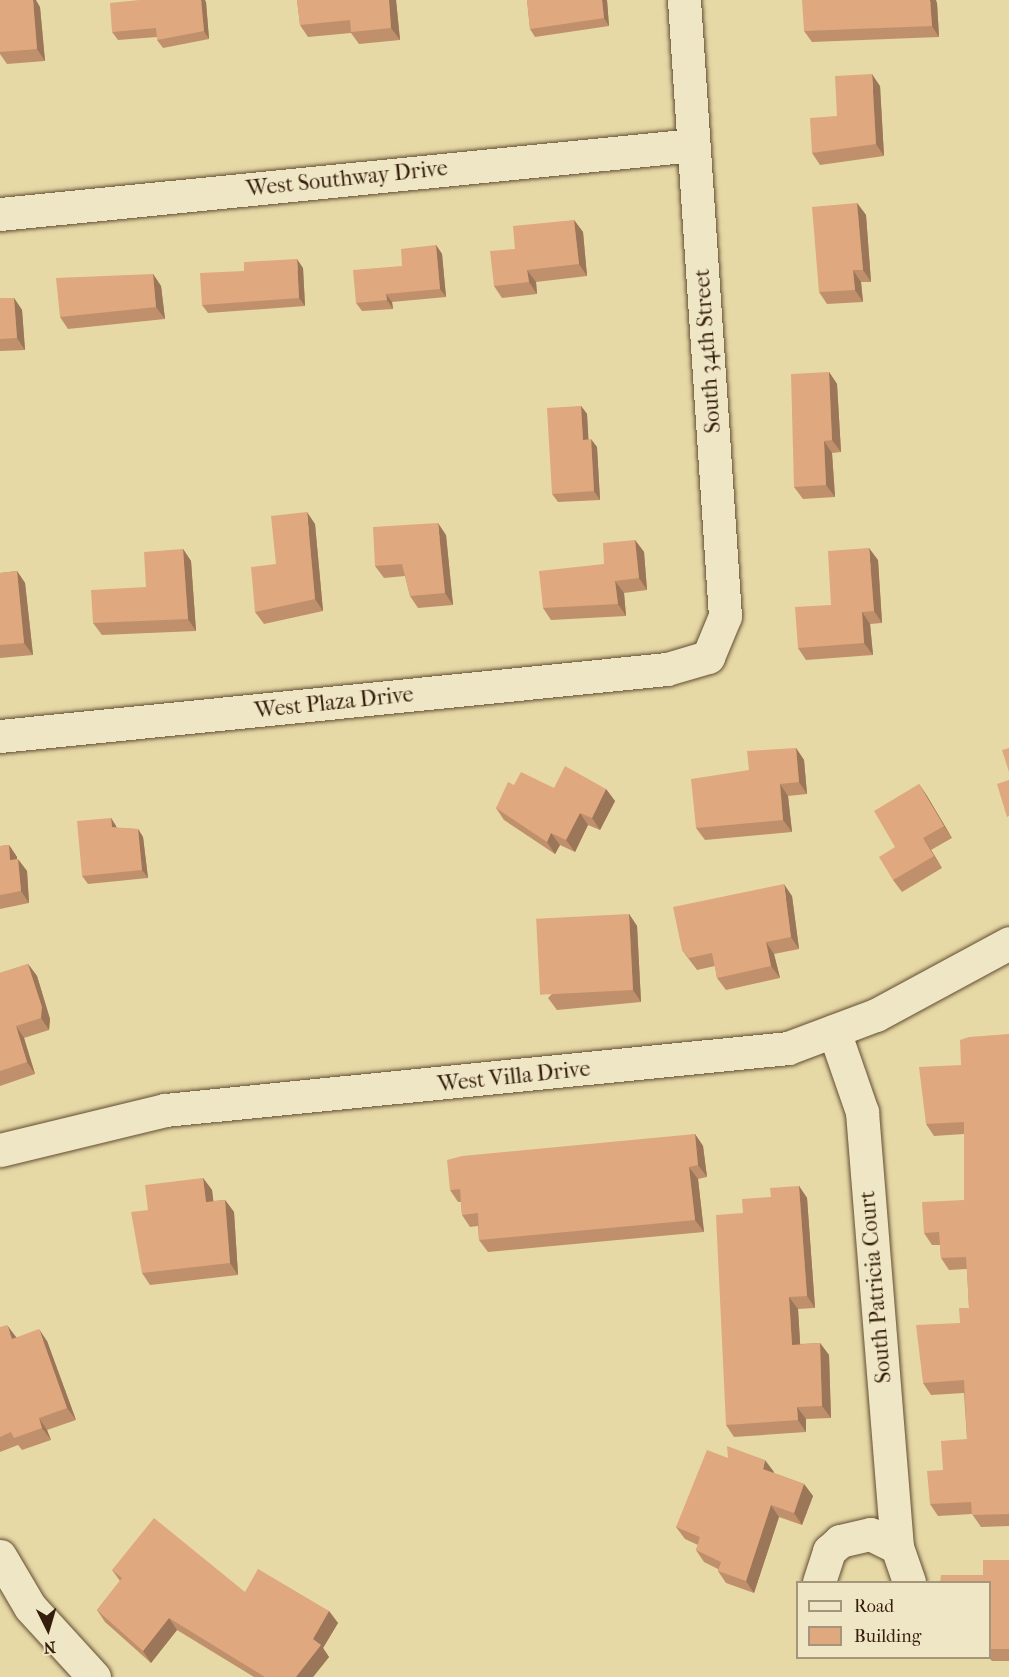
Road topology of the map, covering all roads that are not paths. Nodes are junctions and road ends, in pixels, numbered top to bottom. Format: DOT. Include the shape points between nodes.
graph roads {
  1 [pos="684,0"];
  2 [pos="694,144"];
  3 [pos="0,214"];
  4 [pos="667,669"];
  5 [pos="0,736"];
  6 [pos="1009,943"];
  7 [pos="834,1031"];
  8 [pos="0,1150"];
  9 [pos="897,1547"];
  10 [pos="0,1556"];
  11 [pos="819,1581"];
  12 [pos="909,1581"];
  13 [pos="94,1677"];
  1 -- 2 [label="street, South 34th Street"];
  2 -- 3 [label="street, West Southway Drive"];
  2 -- 4 [label="street, South 34th Street" via="726,616 708,657"];
  4 -- 5 [label="street, West Plaza Drive"];
  6 -- 7 [label="street, West Villa Drive" via="876,1015"];
  7 -- 8 [label="street, West Villa Drive" via="788,1048 165,1110"];
  7 -- 9 [label="street, South Patricia Court" via="862,1112"];
  9 -- 11 [label="street" via="870,1534 840,1540 821,1564"];
  9 -- 12 [label="street, South Patricia Court"];
  10 -- 13 [label="street" via="30,1607"];
}
